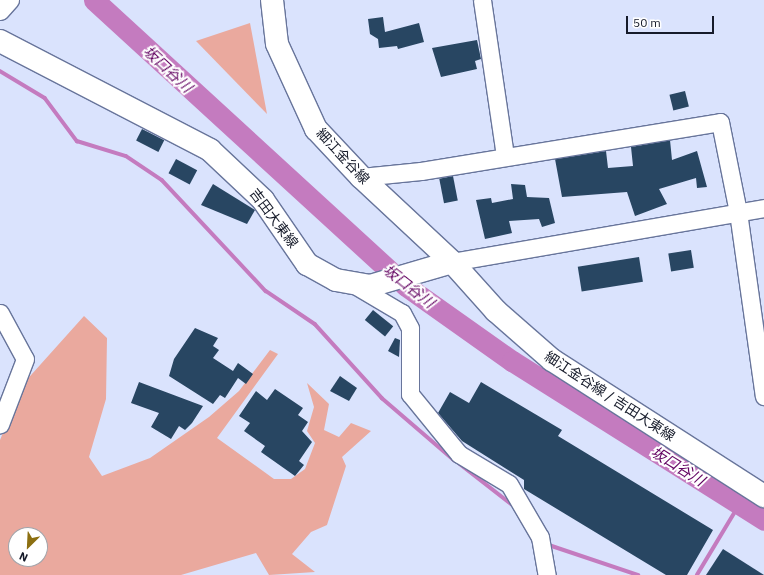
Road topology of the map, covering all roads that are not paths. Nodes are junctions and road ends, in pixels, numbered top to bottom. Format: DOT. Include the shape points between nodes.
graph roads {
  1 [pos="10,0"];
  2 [pos="272,0"];
  3 [pos="482,0"];
  4 [pos="0,11"];
  5 [pos="0,41"];
  6 [pos="504,156"];
  7 [pos="361,177"];
  8 [pos="764,208"];
  9 [pos="738,212"];
  10 [pos="445,264"];
  11 [pos="364,286"];
  12 [pos="0,313"];
  13 [pos="764,396"];
  14 [pos="0,424"];
  15 [pos="764,496"];
  16 [pos="546,575"];
  1 -- 4 [label="street"];
  2 -- 7 [label="main road, 細江金谷線" via="277,44 316,129"];
  3 -- 6 [label="street"];
  5 -- 11 [label="main road, 吉田大東線" via="210,150 264,200 308,264 336,280"];
  6 -- 7 [label="street" via="421,171"];
  6 -- 9 [label="street" via="720,122"];
  7 -- 10 [label="main road, 細江金谷線"];
  8 -- 9 [label="street"];
  9 -- 10 [label="street"];
  9 -- 13 [label="street"];
  10 -- 11 [label="main road"];
  10 -- 15 [label="main road, 細江金谷線 / 吉田大東線" via="552,360"];
  11 -- 16 [label="street" via="402,313 410,328 410,394 459,454 509,484 540,537"];
  12 -- 14 [label="street" via="25,359"];
}
